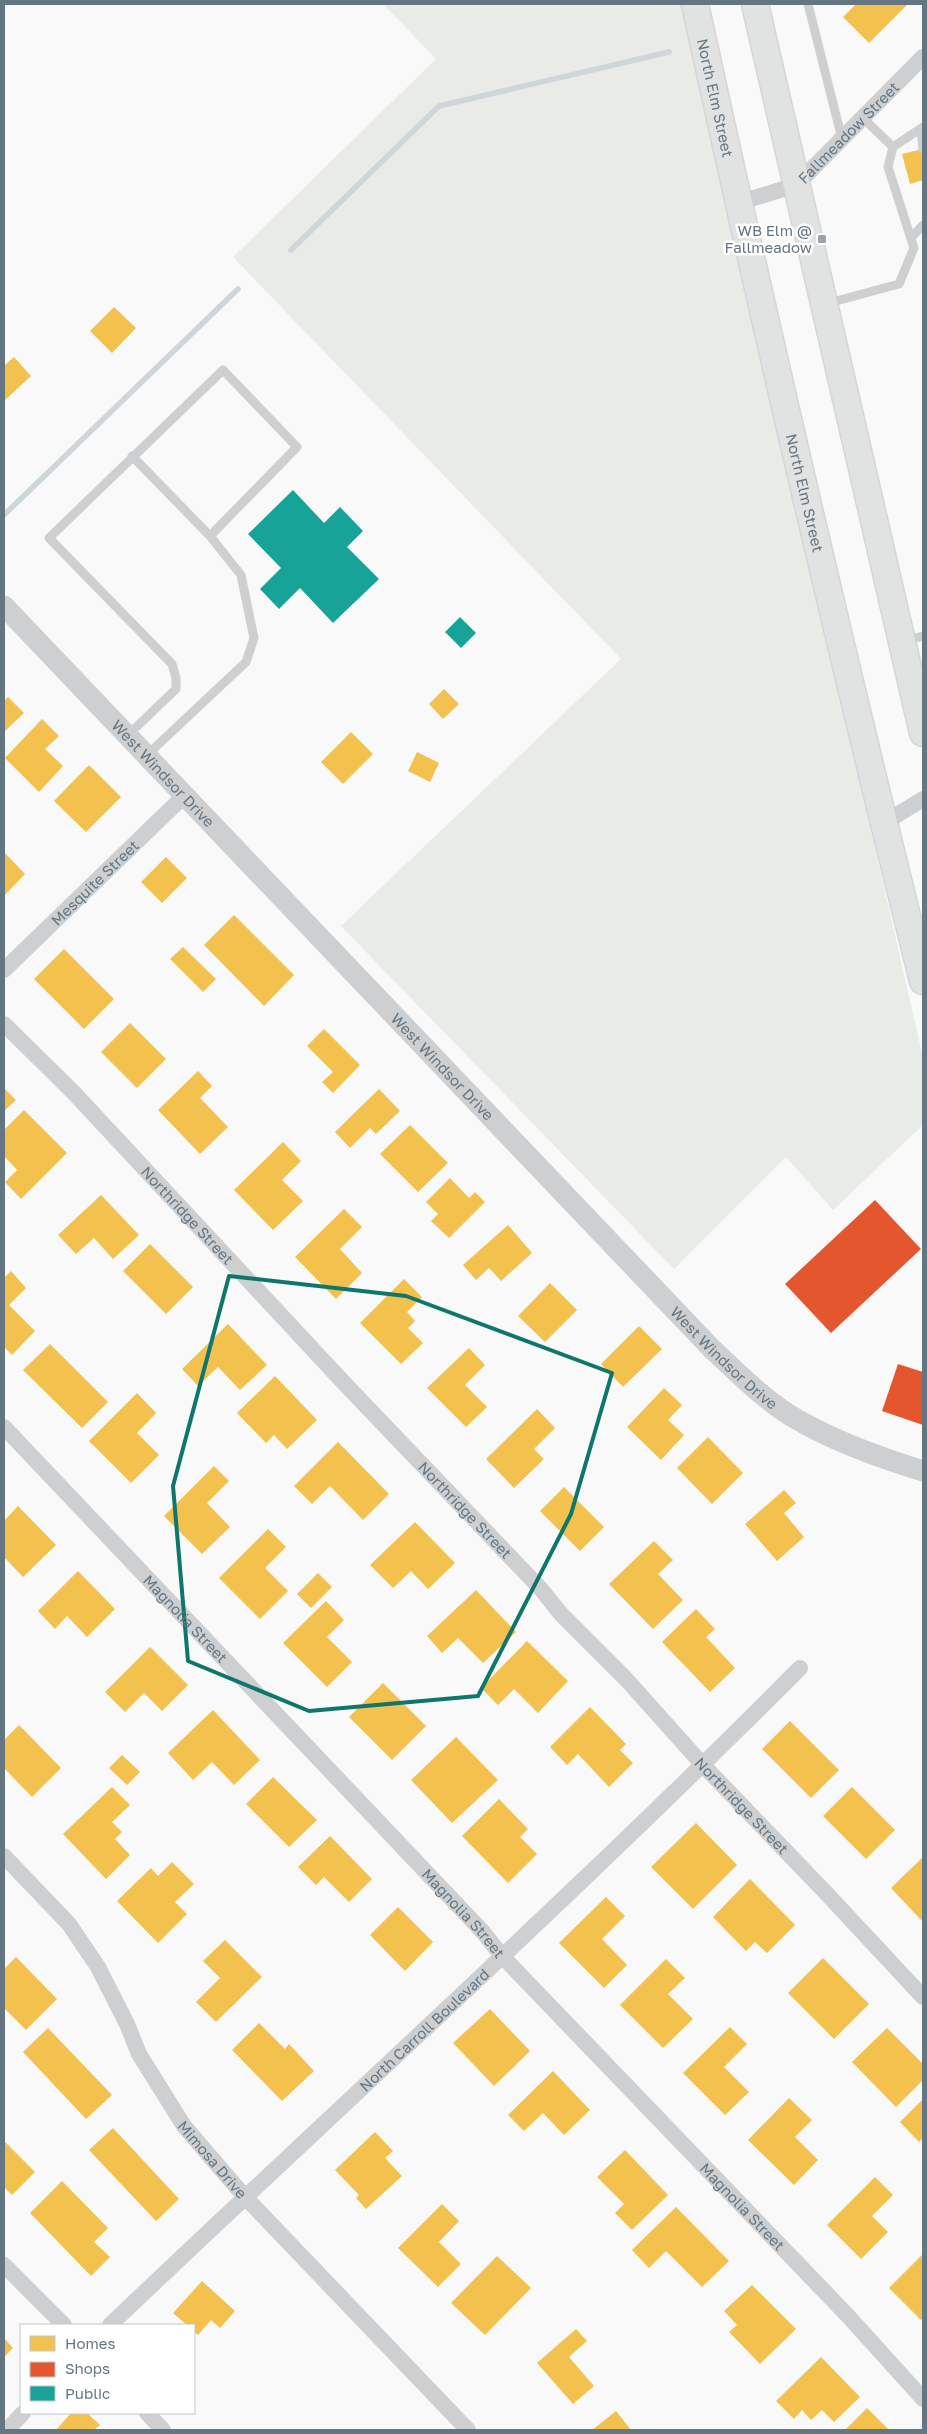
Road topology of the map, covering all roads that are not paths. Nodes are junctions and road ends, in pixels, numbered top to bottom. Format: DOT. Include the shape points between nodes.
graph roads {
  1 [pos="695,4"];
  2 [pos="755,4"];
  3 [pos="808,4"];
  4 [pos="923,57"];
  5 [pos="863,118"];
  6 [pos="922,128"];
  7 [pos="842,139"];
  8 [pos="893,147"];
  9 [pos="923,149"];
  10 [pos="796,185"];
  11 [pos="738,203"];
  12 [pos="923,225"];
  13 [pos="911,238"];
  14 [pos="823,305"];
  15 [pos="132,456"];
  16 [pos="210,536"];
  17 [pos="4,606"];
  18 [pos="913,639"];
  19 [pos="923,734"];
  20 [pos="128,735"];
  21 [pos="147,755"];
  22 [pos="185,795"];
  23 [pos="923,799"];
  24 [pos="884,823"];
  25 [pos="4,970"];
  26 [pos="923,981"];
  27 [pos="4,1024"];
  28 [pos="4,1427"];
  29 [pos="923,1471"];
  30 [pos="800,1668"];
  31 [pos="703,1766"];
  32 [pos="4,1856"];
  33 [pos="502,1956"];
  34 [pos="923,1998"];
  35 [pos="245,2197"];
  36 [pos="4,2265"];
  37 [pos="63,2324"];
  38 [pos="111,2324"];
  39 [pos="923,2399"];
  40 [pos="23,2414"];
  41 [pos="148,2414"];
  42 [pos="6,2430"];
  43 [pos="163,2430"];
  44 [pos="468,2430"];
  1 -- 11 [label="main road, North Elm Street"];
  2 -- 10 [label="main road"];
  3 -- 7 [label="lane"];
  4 -- 5 [label="street, Fallmeadow Street"];
  5 -- 7 [label="street, Fallmeadow Street"];
  5 -- 8 [label="lane"];
  6 -- 8 [label="lane"];
  6 -- 9 [label="lane"];
  7 -- 10 [label="street, Fallmeadow Street"];
  8 -- 13 [label="lane" via="888,167"];
  10 -- 11 [label="street, Fallmeadow Street"];
  10 -- 14 [label="main road"];
  11 -- 24 [label="main road, North Elm Street"];
  12 -- 13 [label="lane"];
  13 -- 14 [label="lane" via="914,248 899,284"];
  14 -- 18 [label="main road"];
  15 -- 16 [label="lane"];
  15 -- 16 [label="lane" via="223,370 297,447"];
  15 -- 20 [label="lane" via="49,538 172,664 176,689"];
  16 -- 21 [label="lane" via="241,575 254,638 246,662"];
  17 -- 20 [label="street, West Windsor Drive"];
  18 -- 19 [label="main road"];
  20 -- 21 [label="street, West Windsor Drive"];
  21 -- 22 [label="street, West Windsor Drive"];
  22 -- 25 [label="street, Mesquite Street"];
  22 -- 29 [label="street, West Windsor Drive" via="744,1379 797,1420"];
  23 -- 24 [label="street"];
  24 -- 26 [label="main road, North Elm Street"];
  27 -- 31 [label="street, Northridge Street" via="74,1093 561,1614 625,1678"];
  28 -- 33 [label="street, Magnolia Street" via="483,1932"];
  30 -- 31 [label="street, North Carroll Boulevard"];
  31 -- 33 [label="street, North Carroll Boulevard"];
  31 -- 34 [label="street, Northridge Street"];
  32 -- 35 [label="street, Mimosa Drive" via="68,1924 98,1967 139,2054 184,2126"];
  33 -- 35 [label="street, North Carroll Boulevard"];
  33 -- 39 [label="street, Magnolia Street" via="850,2317"];
  35 -- 38 [label="street, North Carroll Boulevard"];
  35 -- 44 [label="street, Mimosa Drive"];
  36 -- 37 [label="street"];
  40 -- 42 [label="street"];
  41 -- 43 [label="street"];
}
